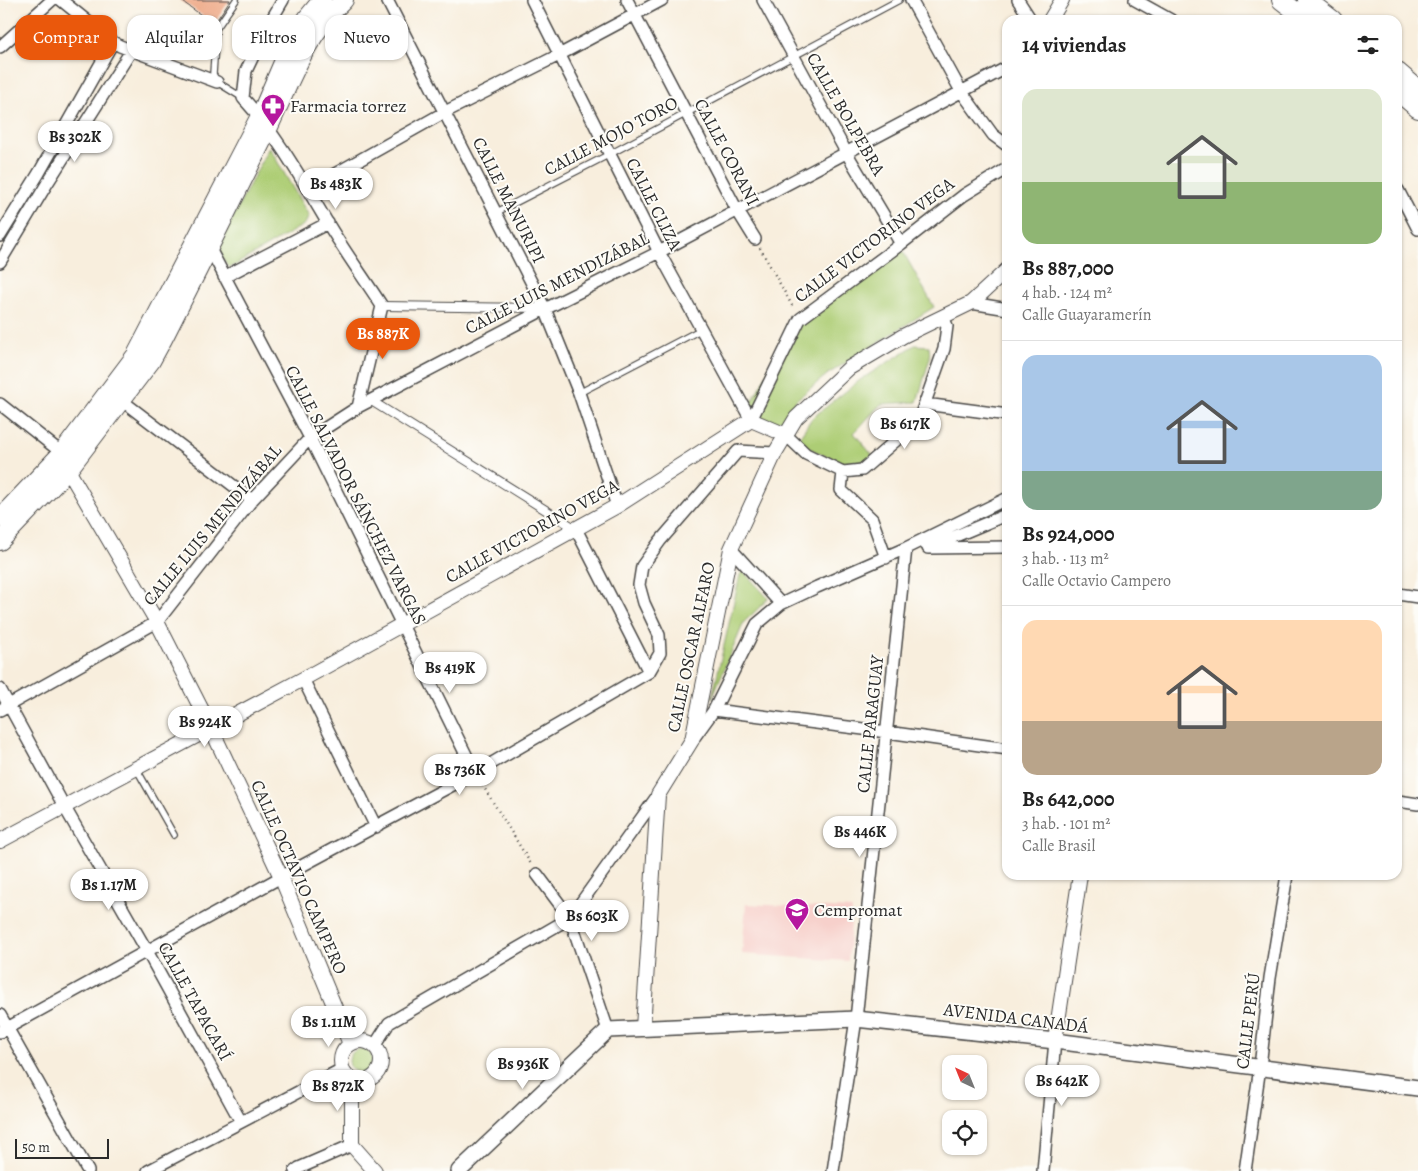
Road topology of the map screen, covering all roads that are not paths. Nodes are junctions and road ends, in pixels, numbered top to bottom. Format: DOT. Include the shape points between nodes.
graph roads {
  1 [pos="52,0"];
  2 [pos="61,0"];
  3 [pos="236,0"];
  4 [pos="283,0"];
  5 [pos="322,0"];
  6 [pos="344,0"];
  7 [pos="387,0"];
  8 [pos="532,0"];
  9 [pos="627,0"];
  10 [pos="662,0"];
  11 [pos="763,0"];
  12 [pos="900,0"];
  13 [pos="911,0"];
  14 [pos="1018,0"];
  15 [pos="1062,0"];
  16 [pos="1135,0"];
  17 [pos="1281,0"];
  18 [pos="1307,0"];
  19 [pos="635,14"];
  20 [pos="80,15"];
  21 [pos="1028,15"];
  22 [pos="1053,15"];
  23 [pos="1161,15"];
  24 [pos="1300,15"];
  25 [pos="1326,15"];
  26 [pos="0,47"];
  27 [pos="559,55"];
  28 [pos="127,57"];
  29 [pos="793,57"];
  30 [pos="103,60"];
  31 [pos="156,60"];
  32 [pos="1002,70"];
  33 [pos="1402,75"];
  34 [pos="217,82"];
  35 [pos="1418,89"];
  36 [pos="961,91"];
  37 [pos="1402,95"];
  38 [pos="243,98"];
  39 [pos="1418,109"];
  40 [pos="445,112"];
  41 [pos="687,113"];
  42 [pos="264,122"];
  43 [pos="1002,142"];
  44 [pos="846,152"];
  45 [pos="610,154"];
  46 [pos="1002,172"];
  47 [pos="308,189"];
  48 [pos="1402,199"];
  49 [pos="737,210"];
  50 [pos="495,213"];
  51 [pos="328,223"];
  52 [pos="1418,229"];
  53 [pos="0,236"];
  54 [pos="754,239"];
  55 [pos="203,243"];
  56 [pos="902,244"];
  57 [pos="659,252"];
  58 [pos="0,262"];
  59 [pos="1002,275"];
  60 [pos="224,278"];
  61 [pos="971,303"];
  62 [pos="382,306"];
  63 [pos="545,308"];
  64 [pos="1002,308"];
  65 [pos="943,316"];
  66 [pos="700,330"];
  67 [pos="579,393"];
  68 [pos="115,395"];
  69 [pos="370,400"];
  70 [pos="0,404"];
  71 [pos="925,404"];
  72 [pos="358,407"];
  73 [pos="1002,414"];
  74 [pos="751,420"];
  75 [pos="786,434"];
  76 [pos="310,438"];
  77 [pos="775,453"];
  78 [pos="62,454"];
  79 [pos="68,470"];
  80 [pos="842,472"];
  81 [pos="252,500"];
  82 [pos="1002,501"];
  83 [pos="618,506"];
  84 [pos="1002,517"];
  85 [pos="0,518"];
  86 [pos="576,529"];
  87 [pos="0,541"];
  88 [pos="1002,547"];
  89 [pos="906,548"];
  90 [pos="731,549"];
  91 [pos="886,558"];
  92 [pos="1402,595"];
  93 [pos="1418,597"];
  94 [pos="781,604"];
  95 [pos="157,622"];
  96 [pos="402,626"];
  97 [pos="649,672"];
  98 [pos="303,680"];
  99 [pos="0,689"];
  100 [pos="4,707"];
  101 [pos="714,710"];
  102 [pos="211,728"];
  103 [pos="887,732"];
  104 [pos="692,740"];
  105 [pos="1002,748"];
  106 [pos="136,768"];
  107 [pos="475,773"];
  108 [pos="658,795"];
  109 [pos="1402,802"];
  110 [pos="1418,804"];
  111 [pos="64,806"];
  112 [pos="376,827"];
  113 [pos="174,836"];
  114 [pos="0,841"];
  115 [pos="537,874"];
  116 [pos="281,877"];
  117 [pos="1079,880"];
  118 [pos="1286,880"];
  119 [pos="570,918"];
  120 [pos="147,951"];
  121 [pos="0,1015"];
  122 [pos="856,1019"];
  123 [pos="643,1028"];
  124 [pos="4,1030"];
  125 [pos="608,1030"];
  126 [pos="1055,1041"];
  127 [pos="350,1044"];
  128 [pos="375,1045"];
  129 [pos="1260,1067"];
  130 [pos="347,1074"];
  131 [pos="1418,1088"];
  132 [pos="241,1122"];
  133 [pos="352,1145"];
  134 [pos="88,1171"];
  135 [pos="148,1171"];
  136 [pos="295,1171"];
  137 [pos="375,1171"];
  138 [pos="460,1171"];
  139 [pos="833,1171"];
  140 [pos="1043,1171"];
  141 [pos="1244,1171"];
  1 -- 26 [label="street"];
  2 -- 20 [label="street"];
  3 -- 34 [label="lane" via="216,29 213,74"];
  4 -- 38 [label="street" via="246,71"];
  5 -- 42 [label="main road" via="291,44"];
  6 -- 42 [label="main road" via="314,35"];
  7 -- 40 [label="street, CALLE MANURIPI"];
  8 -- 27 [label="street, CALLE CLIZA"];
  9 -- 19 [label="street, CALLE CORANI"];
  10 -- 19 [label="street"];
  11 -- 29 [label="street, CALLE BOLPEBRA"];
  12 -- 29 [label="lane, CALLE MOJO TORO"];
  13 -- 36 [label="street"];
  14 -- 21 [label="street"];
  15 -- 22 [label="street"];
  16 -- 23 [label="street"];
  17 -- 24 [label="main road"];
  18 -- 25 [label="main road"];
  19 -- 27 [label="street"];
  19 -- 41 [label="street, CALLE CORANI"];
  27 -- 40 [label="street"];
  27 -- 45 [label="street, CALLE CLIZA"];
  28 -- 58 [label="street"];
  29 -- 41 [label="lane, CALLE MOJO TORO"];
  29 -- 44 [label="street, CALLE BOLPEBRA"];
  30 -- 53 [label="street"];
  31 -- 34 [label="street"];
  32 -- 36 [label="street, CALLE LUIS MENDIZÁBAL"];
  33 -- 35 [label="main road"];
  34 -- 38 [label="lane"];
  36 -- 43 [label="street" via="993,135"];
  36 -- 44 [label="street, CALLE LUIS MENDIZÁBAL"];
  37 -- 39 [label="main road"];
  38 -- 42 [label="street"];
  40 -- 47 [label="street"];
  40 -- 50 [label="street, CALLE MANURIPI"];
  41 -- 45 [label="lane, CALLE MOJO TORO"];
  41 -- 49 [label="street, CALLE CORANI"];
  42 -- 47 [label="street"];
  42 -- 55 [label="main road"];
  44 -- 49 [label="street, CALLE LUIS MENDIZÁBAL"];
  44 -- 56 [label="street, CALLE BOLPEBRA"];
  45 -- 50 [label="lane, CALLE MOJO TORO"];
  45 -- 57 [label="street, CALLE CLIZA"];
  46 -- 56 [label="street, CALLE VICTORINO VEGA" via="964,195"];
  47 -- 51 [label="street"];
  48 -- 52 [label="street"];
  49 -- 54 [label="street, CALLE CORANI"];
  49 -- 57 [label="street, CALLE LUIS MENDIZÁBAL"];
  50 -- 63 [label="street, CALLE MANURIPI"];
  51 -- 60 [label="street"];
  51 -- 62 [label="street"];
  55 -- 60 [label="street, CALLE SALVADOR SÁNCHEZ VARGAS"];
  55 -- 68 [label="main road" via="151,361"];
  56 -- 74 [label="street, CALLE VICTORINO VEGA" via="800,319"];
  57 -- 63 [label="street, CALLE LUIS MENDIZÁBAL"];
  57 -- 66 [label="street, CALLE CLIZA"];
  59 -- 61 [label="street, CALLE OSCAR ALFARO"];
  60 -- 76 [label="street, CALLE SALVADOR SÁNCHEZ VARGAS"];
  61 -- 64 [label="street"];
  61 -- 65 [label="street, CALLE OSCAR ALFARO"];
  62 -- 63 [label="street"];
  62 -- 72 [label="street"];
  63 -- 67 [label="street, CALLE MANURIPI"];
  63 -- 69 [label="street, CALLE LUIS MENDIZÁBAL"];
  65 -- 71 [label="street" via="946,326 944,349"];
  65 -- 75 [label="street, CALLE OSCAR ALFARO" via="849,368 796,418"];
  66 -- 67 [label="lane"];
  66 -- 74 [label="street, CALLE CLIZA"];
  67 -- 83 [label="street, CALLE MANURIPI"];
  68 -- 78 [label="main road"];
  68 -- 79 [label="main road"];
  68 -- 81 [label="street"];
  69 -- 72 [label="street, CALLE LUIS MENDIZÁBAL"];
  69 -- 86 [label="street"];
  70 -- 78 [label="street"];
  71 -- 73 [label="street"];
  71 -- 80 [label="street" via="921,414 901,436 862,470"];
  72 -- 76 [label="street, CALLE LUIS MENDIZÁBAL"];
  74 -- 75 [label="street"];
  74 -- 83 [label="street, CALLE VICTORINO VEGA"];
  75 -- 77 [label="street, CALLE OSCAR ALFARO"];
  75 -- 80 [label="street" via="806,454"];
  76 -- 81 [label="street, CALLE LUIS MENDIZÁBAL"];
  76 -- 96 [label="street, CALLE SALVADOR SÁNCHEZ VARGAS"];
  77 -- 90 [label="street, CALLE OSCAR ALFARO"];
  77 -- 97 [label="street" via="738,451 642,566 639,585 659,635 660,653"];
  78 -- 79 [label="street, CALLE OCTAVIO CAMPERO"];
  78 -- 85 [label="main road"];
  79 -- 87 [label="main road"];
  79 -- 95 [label="street, CALLE OCTAVIO CAMPERO"];
  80 -- 91 [label="street" via="842,490 872,519"];
  81 -- 95 [label="street, CALLE LUIS MENDIZÁBAL"];
  82 -- 89 [label="street"];
  83 -- 86 [label="street, CALLE VICTORINO VEGA"];
  84 -- 89 [label="street" via="952,538"];
  86 -- 96 [label="street, CALLE VICTORINO VEGA"];
  86 -- 97 [label="street"];
  88 -- 89 [label="street"];
  89 -- 91 [label="street"];
  89 -- 103 [label="street, CALLE PARAGUAY"];
  90 -- 94 [label="street"];
  90 -- 104 [label="street, CALLE OSCAR ALFARO"];
  91 -- 94 [label="street"];
  92 -- 93 [label="street"];
  94 -- 101 [label="street" via="757,624"];
  95 -- 100 [label="street, CALLE LUIS MENDIZÁBAL"];
  95 -- 102 [label="street, CALLE OCTAVIO CAMPERO"];
  96 -- 98 [label="street, CALLE VICTORINO VEGA"];
  96 -- 107 [label="street, CALLE SALVADOR SÁNCHEZ VARGAS"];
  97 -- 107 [label="street"];
  98 -- 102 [label="street, CALLE VICTORINO VEGA"];
  98 -- 112 [label="street"];
  99 -- 100 [label="street, CALLE TAPACARÍ"];
  100 -- 111 [label="street, CALLE TAPACARÍ"];
  101 -- 103 [label="street"];
  101 -- 104 [label="street"];
  102 -- 106 [label="street, CALLE VICTORINO VEGA"];
  102 -- 116 [label="street, CALLE OCTAVIO CAMPERO"];
  103 -- 105 [label="street"];
  103 -- 122 [label="street, CALLE PARAGUAY"];
  104 -- 108 [label="street, CALLE OSCAR ALFARO"];
  106 -- 111 [label="street, CALLE VICTORINO VEGA"];
  106 -- 113 [label="lane"];
  107 -- 112 [label="street"];
  108 -- 119 [label="street, CALLE OSCAR ALFARO"];
  108 -- 123 [label="street"];
  109 -- 110 [label="street"];
  111 -- 114 [label="street, CALLE VICTORINO VEGA"];
  111 -- 120 [label="street, CALLE TAPACARÍ"];
  112 -- 116 [label="street"];
  115 -- 119 [label="street"];
  116 -- 120 [label="street"];
  116 -- 127 [label="street, CALLE OCTAVIO CAMPERO"];
  117 -- 126 [label="street"];
  118 -- 129 [label="street, CALLE PERÚ"];
  119 -- 125 [label="street"];
  119 -- 128 [label="street, CALLE OSCAR ALFARO" via="388,1023"];
  120 -- 124 [label="street"];
  120 -- 132 [label="street, CALLE TAPACARÍ"];
  121 -- 124 [label="street"];
  122 -- 123 [label="main road, AVENIDA CANADÁ"];
  122 -- 126 [label="main road, AVENIDA CANADÁ"];
  122 -- 139 [label="street, CALLE PARAGUAY"];
  123 -- 125 [label="main road, AVENIDA CANADÁ"];
  124 -- 134 [label="street"];
  125 -- 138 [label="main road"];
  126 -- 129 [label="main road, AVENIDA CANADÁ"];
  126 -- 140 [label="street"];
  127 -- 128 [label="street" via="363,1040"];
  127 -- 130 [label="street" via="341,1062"];
  128 -- 130 [label="street" via="382,1056 377,1074 372,1079 358,1081"];
  129 -- 131 [label="main road, AVENIDA CANADÁ"];
  129 -- 141 [label="street, CALLE PERÚ"];
  130 -- 132 [label="street"];
  130 -- 133 [label="street"];
  132 -- 135 [label="street"];
  133 -- 136 [label="street"];
  133 -- 137 [label="street"];
}
